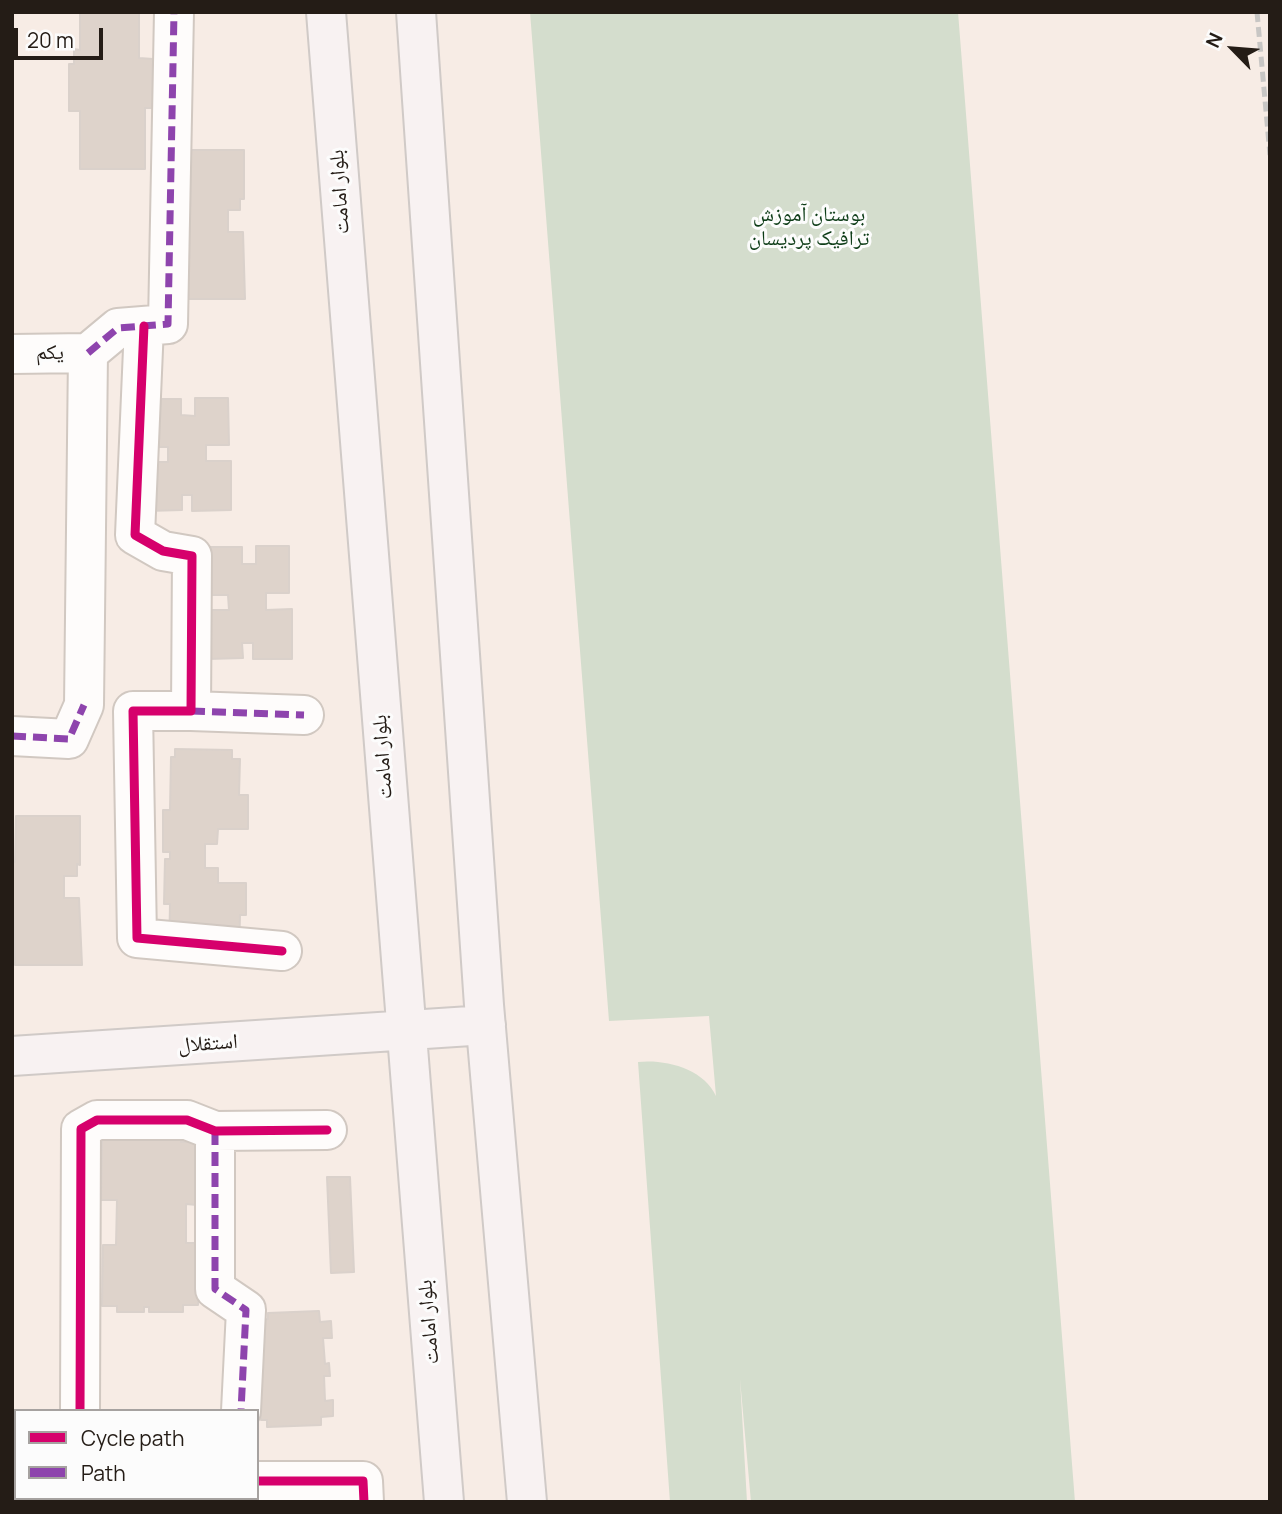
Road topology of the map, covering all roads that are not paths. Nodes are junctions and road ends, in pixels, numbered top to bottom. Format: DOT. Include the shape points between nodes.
graph roads {
  1 [pos="174,12"];
  2 [pos="326,12"];
  3 [pos="416,12"];
  4 [pos="144,326"];
  5 [pos="88,353"];
  6 [pos="12,354"];
  7 [pos="191,710"];
  8 [pos="304,715"];
  9 [pos="12,736"];
  10 [pos="282,951"];
  11 [pos="486,1025"];
  12 [pos="404,1031"];
  13 [pos="12,1056"];
  14 [pos="327,1130"];
  15 [pos="215,1131"];
  16 [pos="80,1409"];
  17 [pos="241,1409"];
  18 [pos="259,1481"];
  19 [pos="364,1502"];
  20 [pos="444,1502"];
  21 [pos="527,1502"];
  1 -- 4 [label="street" via="167,324"];
  2 -- 12 [label="main road, بلوار امامت"];
  3 -- 11 [label="main road"];
  4 -- 5 [label="street" via="118,328"];
  4 -- 7 [label="street" via="135,535 163,551 192,556"];
  5 -- 6 [label="street, یکم"];
  5 -- 9 [label="street" via="84,705 69,739"];
  7 -- 8 [label="street"];
  7 -- 10 [label="street" via="133,711 136,938"];
  11 -- 12 [label="main road, استقلال"];
  11 -- 21 [label="main road"];
  12 -- 13 [label="main road, استقلال"];
  12 -- 20 [label="main road, بلوار امامت"];
  14 -- 15 [label="street"];
  15 -- 16 [label="street" via="187,1120 97,1120 81,1129"];
  15 -- 17 [label="street" via="215,1289 246,1310"];
  18 -- 19 [label="street" via="363,1481"];
}
